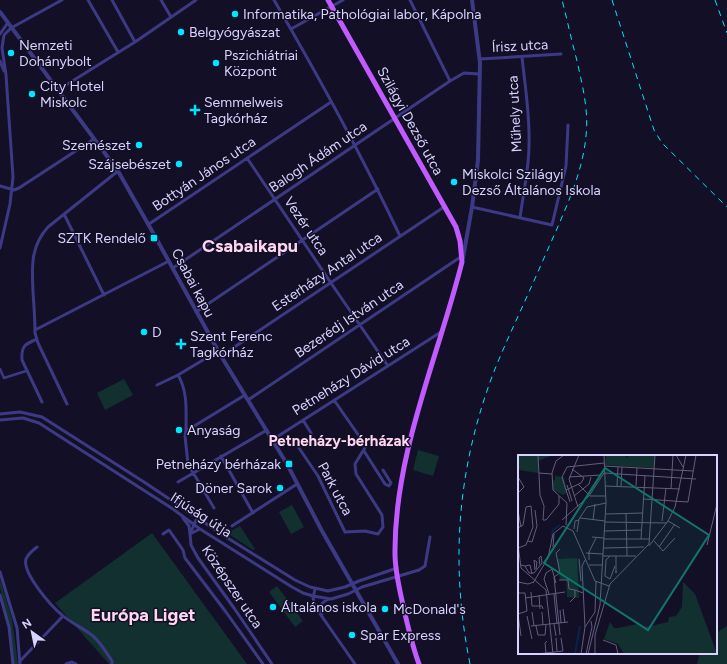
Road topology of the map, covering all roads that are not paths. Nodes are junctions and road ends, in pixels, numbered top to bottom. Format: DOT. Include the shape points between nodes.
graph roads {
  1 [pos="62,0"];
  2 [pos="88,0"];
  3 [pos="112,0"];
  4 [pos="161,0"];
  5 [pos="196,0"];
  6 [pos="274,0"];
  7 [pos="328,0"];
  8 [pos="343,0"];
  9 [pos="410,0"];
  10 [pos="472,0"];
  11 [pos="332,6"];
  12 [pos="0,12"];
  13 [pos="170,17"];
  14 [pos="7,24"];
  15 [pos="11,28"];
  16 [pos="291,29"];
  17 [pos="0,34"];
  18 [pos="135,42"];
  19 [pos="1,51"];
  20 [pos="118,52"];
  21 [pos="561,54"];
  22 [pos="522,57"];
  23 [pos="480,59"];
  24 [pos="0,61"];
  25 [pos="479,74"];
  26 [pos="6,75"];
  27 [pos="450,81"];
  28 [pos="58,90"];
  29 [pos="331,102"];
  30 [pos="395,119"];
  31 [pos="568,124"];
  32 [pos="94,139"];
  33 [pos="354,145"];
  34 [pos="247,158"];
  35 [pos="118,171"];
  36 [pos="0,186"];
  37 [pos="378,188"];
  38 [pos="12,189"];
  39 [pos="274,199"];
  40 [pos="444,207"];
  41 [pos="472,207"];
  42 [pos="64,214"];
  43 [pos="520,218"];
  44 [pos="149,224"];
  45 [pos="467,231"];
  46 [pos="400,236"];
  47 [pos="302,239"];
  48 [pos="460,241"];
  49 [pos="0,248"];
  50 [pos="462,259"];
  51 [pos="169,261"];
  52 [pos="173,268"];
  53 [pos="330,283"];
  54 [pos="104,295"];
  55 [pos="196,312"];
  56 [pos="359,325"];
  57 [pos="35,330"];
  58 [pos="442,332"];
  59 [pos="37,339"];
  60 [pos="218,351"];
  61 [pos="222,356"];
  62 [pos="388,366"];
  63 [pos="0,368"];
  64 [pos="26,371"];
  65 [pos="178,375"];
  66 [pos="157,385"];
  67 [pos="245,395"];
  68 [pos="248,400"];
  69 [pos="334,400"];
  70 [pos="42,402"];
  71 [pos="68,404"];
  72 [pos="0,414"];
  73 [pos="0,420"];
  74 [pos="303,420"];
  75 [pos="267,430"];
  76 [pos="186,431"];
  77 [pos="272,440"];
  78 [pos="364,451"];
  79 [pos="221,456"];
  80 [pos="383,470"];
  81 [pos="193,473"];
  82 [pos="178,482"];
  83 [pos="297,484"];
  84 [pos="178,504"];
  85 [pos="214,508"];
  86 [pos="253,513"];
  87 [pos="181,515"];
  88 [pos="197,518"];
  89 [pos="194,524"];
  90 [pos="208,524"];
  91 [pos="232,526"];
  92 [pos="200,529"];
  93 [pos="164,534"];
  94 [pos="190,534"];
  95 [pos="430,537"];
  96 [pos="37,547"];
  97 [pos="397,568"];
  98 [pos="0,572"];
  99 [pos="397,576"];
  100 [pos="211,577"];
  101 [pos="203,582"];
  102 [pos="352,584"];
  103 [pos="315,589"];
  104 [pos="356,590"];
  105 [pos="0,595"];
  106 [pos="313,596"];
  107 [pos="330,599"];
  108 [pos="234,608"];
  109 [pos="226,612"];
  110 [pos="63,616"];
  111 [pos="322,616"];
  112 [pos="20,662"];
  113 [pos="13,664"];
  114 [pos="66,664"];
  115 [pos="76,664"];
  116 [pos="112,664"];
  117 [pos="263,664"];
  118 [pos="272,664"];
  119 [pos="355,664"];
  120 [pos="398,664"];
  121 [pos="419,664"];
  1 -- 15 [label="street"];
  2 -- 20 [label="street"];
  3 -- 18 [label="street"];
  4 -- 13 [label="street"];
  5 -- 13 [label="street"];
  6 -- 16 [label="street"];
  7 -- 11 [label="main road, Szilágyi Dezső utca"];
  8 -- 11 [label="street"];
  9 -- 27 [label="street"];
  10 -- 23 [label="street"];
  11 -- 16 [label="street"];
  11 -- 30 [label="main road, Szilágyi Dezső utca"];
  12 -- 14 [label="street, Csabai kapu"];
  13 -- 18 [label="street"];
  14 -- 15 [label="street, Csabai kapu"];
  14 -- 17 [label="street"];
  15 -- 19 [label="street" via="4,34"];
  15 -- 28 [label="street, Csabai kapu"];
  16 -- 29 [label="street"];
  18 -- 20 [label="street"];
  19 -- 26 [label="street"];
  20 -- 28 [label="street"];
  21 -- 22 [label="street, Írisz utca"];
  22 -- 23 [label="street, Írisz utca"];
  22 -- 43 [label="street, Műhely utca" via="529,144"];
  23 -- 25 [label="street"];
  24 -- 26 [label="street"];
  25 -- 27 [label="street, Balogh Ádám utca" via="464,73"];
  25 -- 41 [label="street" via="478,160"];
  26 -- 38 [label="street"];
  27 -- 30 [label="street, Balogh Ádám utca"];
  28 -- 32 [label="street, Csabai kapu"];
  29 -- 33 [label="street"];
  29 -- 34 [label="street, Bottyán János utca"];
  30 -- 33 [label="street, Balogh Ádám utca"];
  30 -- 40 [label="main road, Szilágyi Dezső utca"];
  31 -- 43 [label="street" via="566,166 552,225"];
  32 -- 35 [label="street, Csabai kapu"];
  32 -- 38 [label="street" via="19,188"];
  33 -- 37 [label="street"];
  33 -- 39 [label="street, Balogh Ádám utca"];
  34 -- 39 [label="street, Vezér utca"];
  34 -- 44 [label="street, Bottyán János utca"];
  35 -- 42 [label="street"];
  35 -- 44 [label="street, Csabai kapu"];
  36 -- 38 [label="street"];
  37 -- 46 [label="street"];
  37 -- 47 [label="street"];
  38 -- 49 [label="street"];
  39 -- 47 [label="street, Vezér utca"];
  39 -- 52 [label="street, Balogh Ádám utca"];
  40 -- 46 [label="street, Esterházy Antal utca"];
  40 -- 48 [label="main road, Szilágyi Dezső utca" via="456,227"];
  41 -- 43 [label="street"];
  41 -- 45 [label="street"];
  42 -- 54 [label="street"];
  42 -- 57 [label="street" via="43,232 34,250 32,264"];
  44 -- 51 [label="street, Csabai kapu"];
  45 -- 48 [label="street"];
  45 -- 50 [label="street"];
  46 -- 53 [label="street, Esterházy Antal utca"];
  47 -- 53 [label="street, Vezér utca"];
  47 -- 55 [label="street"];
  48 -- 50 [label="main road, Szilágyi Dezső utca"];
  50 -- 56 [label="street, Bezerédj István utca"];
  50 -- 58 [label="main road"];
  51 -- 52 [label="street, Csabai kapu"];
  51 -- 54 [label="street"];
  52 -- 55 [label="street, Csabai kapu"];
  53 -- 56 [label="street, Vezér utca"];
  53 -- 61 [label="street, Esterházy Antal utca"];
  54 -- 57 [label="street"];
  55 -- 60 [label="street, Csabai kapu"];
  56 -- 62 [label="street, Vezér utca"];
  56 -- 68 [label="street, Bezerédj István utca"];
  57 -- 59 [label="street"];
  58 -- 62 [label="street, Petneházy Dávid utca"];
  58 -- 97 [label="main road" via="402,475 398,496 395,556"];
  59 -- 64 [label="street" via="26,344 21,352"];
  59 -- 71 [label="street"];
  60 -- 61 [label="street, Csabai kapu"];
  60 -- 65 [label="street"];
  61 -- 67 [label="street, Csabai kapu"];
  62 -- 69 [label="street, Petneházy Dávid utca"];
  63 -- 64 [label="street" via="4,378"];
  64 -- 70 [label="street"];
  65 -- 66 [label="street"];
  65 -- 76 [label="street" via="186,394"];
  67 -- 68 [label="street, Csabai kapu"];
  67 -- 76 [label="street"];
  68 -- 75 [label="street, Csabai kapu"];
  69 -- 74 [label="street, Petneházy Dávid utca"];
  69 -- 78 [label="street" via="366,446"];
  72 -- 84 [label="street, Ifjúság útja" via="20,412 42,417"];
  73 -- 87 [label="street, Ifjúság útja" via="23,418 39,423"];
  74 -- 77 [label="street, Petneházy Dávid utca"];
  74 -- 78 [label="street, Park utca" via="311,437 299,445 299,448 318,476 344,532 365,531 378,534 384,527 382,515 356,474 354,464"];
  75 -- 77 [label="street, Csabai kapu"];
  75 -- 79 [label="street"];
  76 -- 81 [label="street" via="188,464"];
  77 -- 83 [label="street, Csabai kapu"];
  78 -- 80 [label="street" via="385,484 389,486 391,483"];
  79 -- 81 [label="street"];
  79 -- 86 [label="street"];
  81 -- 82 [label="street"];
  81 -- 85 [label="street"];
  83 -- 86 [label="street"];
  83 -- 102 [label="street, Csabai kapu"];
  84 -- 88 [label="street, Ifjúság útja"];
  84 -- 90 [label="street, Ifjúság útja"];
  86 -- 91 [label="street"];
  87 -- 89 [label="street, Ifjúság útja"];
  87 -- 94 [label="street" via="189,526"];
  88 -- 89 [label="street, Középszer utca"];
  88 -- 90 [label="street, Ifjúság útja"];
  89 -- 92 [label="street, Ifjúság útja"];
  89 -- 94 [label="street, Középszer utca"];
  90 -- 103 [label="street, Ifjúság útja" via="295,580"];
  92 -- 94 [label="street"];
  92 -- 106 [label="street, Ifjúság útja" via="292,588"];
  93 -- 101 [label="street, Középszer utca" via="168,530"];
  94 -- 100 [label="street, Középszer utca" via="191,545"];
  95 -- 99 [label="street, Ifjúság útja" via="425,566"];
  96 -- 110 [label="street" via="26,558 26,567 46,598"];
  97 -- 99 [label="main road"];
  97 -- 102 [label="street, Ifjúság útja"];
  98 -- 112 [label="street" via="17,628"];
  99 -- 104 [label="street, Ifjúság útja"];
  99 -- 121 [label="main road"];
  100 -- 101 [label="street"];
  100 -- 108 [label="street, Középszer utca"];
  101 -- 109 [label="street, Középszer utca"];
  102 -- 103 [label="street, Ifjúság útja" via="328,591"];
  102 -- 104 [label="street, Csabai kapu"];
  103 -- 106 [label="street"];
  104 -- 107 [label="street, Ifjúság útja"];
  104 -- 120 [label="street, Csabai kapu"];
  105 -- 113 [label="street" via="9,627"];
  106 -- 107 [label="street, Ifjúság útja"];
  106 -- 111 [label="street"];
  107 -- 111 [label="street" via="320,605"];
  108 -- 109 [label="street"];
  108 -- 118 [label="street, Középszer utca"];
  109 -- 117 [label="street, Középszer utca"];
  110 -- 112 [label="street"];
  110 -- 116 [label="street" via="99,642"];
  111 -- 119 [label="street"];
  114 -- 115 [label="street"];
}
